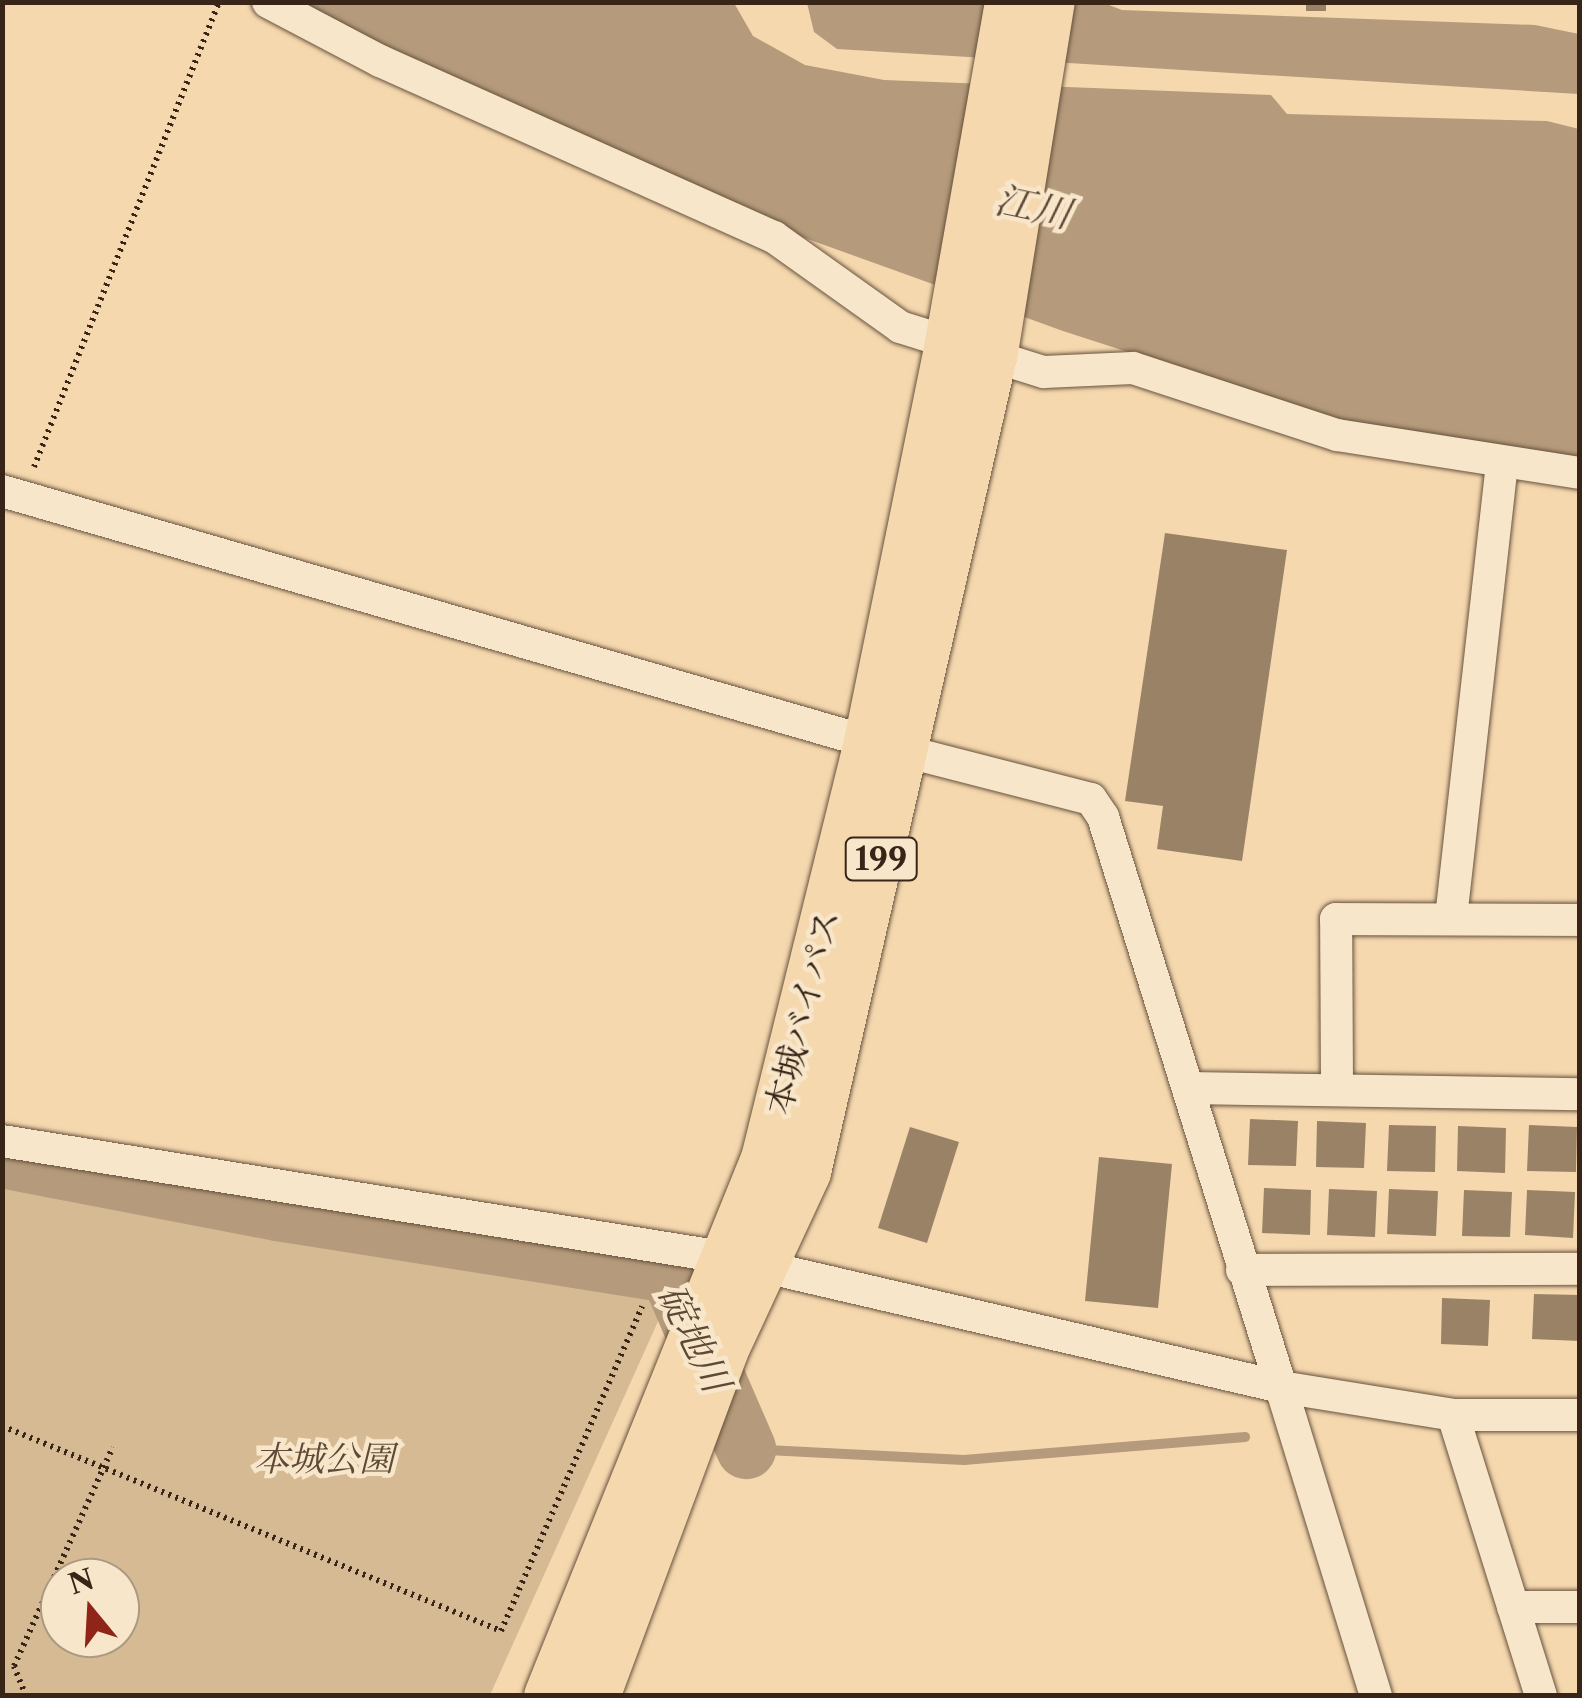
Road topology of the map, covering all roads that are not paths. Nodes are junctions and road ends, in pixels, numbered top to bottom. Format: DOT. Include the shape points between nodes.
graph roads {
  1 [pos="268,2"];
  2 [pos="1010,2"];
  3 [pos="1050,2"];
  4 [pos="979,350"];
  5 [pos="1502,464"];
  6 [pos="1580,474"];
  7 [pos="12,494"];
  8 [pos="888,747"];
  9 [pos="1451,918"];
  10 [pos="1580,920"];
  11 [pos="1337,1087"];
  12 [pos="1188,1088"];
  13 [pos="1580,1094"];
  14 [pos="2,1141"];
  15 [pos="742,1263"];
  16 [pos="1242,1270"];
  17 [pos="1580,1270"];
  18 [pos="1281,1387"];
  19 [pos="683,1408"];
  20 [pos="1453,1415"];
  21 [pos="1580,1416"];
  22 [pos="1513,1606"];
  23 [pos="1580,1607"];
  24 [pos="549,1696"];
  25 [pos="596,1696"];
  26 [pos="1376,1696"];
  27 [pos="1541,1696"];
  1 -- 4 [label="street" via="380,61 774,237 873,312"];
  2 -- 4 [label="highway, 本城バイパス / 199"];
  3 -- 4 [label="highway, 本城バイパス / 199"];
  4 -- 5 [label="street" via="1044,372 1133,368 1337,435"];
  4 -- 8 [label="highway, 本城バイパス / 199"];
  5 -- 6 [label="street"];
  5 -- 9 [label="street"];
  7 -- 8 [label="street"];
  8 -- 12 [label="street" via="1091,799 1103,817"];
  8 -- 15 [label="highway, 本城バイパス / 199" via="766,1159"];
  9 -- 10 [label="street"];
  9 -- 11 [label="street" via="1336,919"];
  11 -- 12 [label="street"];
  11 -- 13 [label="street"];
  12 -- 16 [label="street"];
  14 -- 15 [label="street"];
  15 -- 18 [label="street"];
  15 -- 19 [label="highway, 本城バイパス / 199"];
  15 -- 19 [label="highway, 本城バイパス / 199" via="723,1351"];
  16 -- 17 [label="street"];
  16 -- 18 [label="street"];
  18 -- 20 [label="street"];
  18 -- 26 [label="street"];
  19 -- 24 [label="highway, 本城バイパス / 199"];
  19 -- 25 [label="highway, 本城バイパス / 199"];
  20 -- 21 [label="street"];
  20 -- 22 [label="street"];
  22 -- 23 [label="street"];
  22 -- 27 [label="street"];
}
